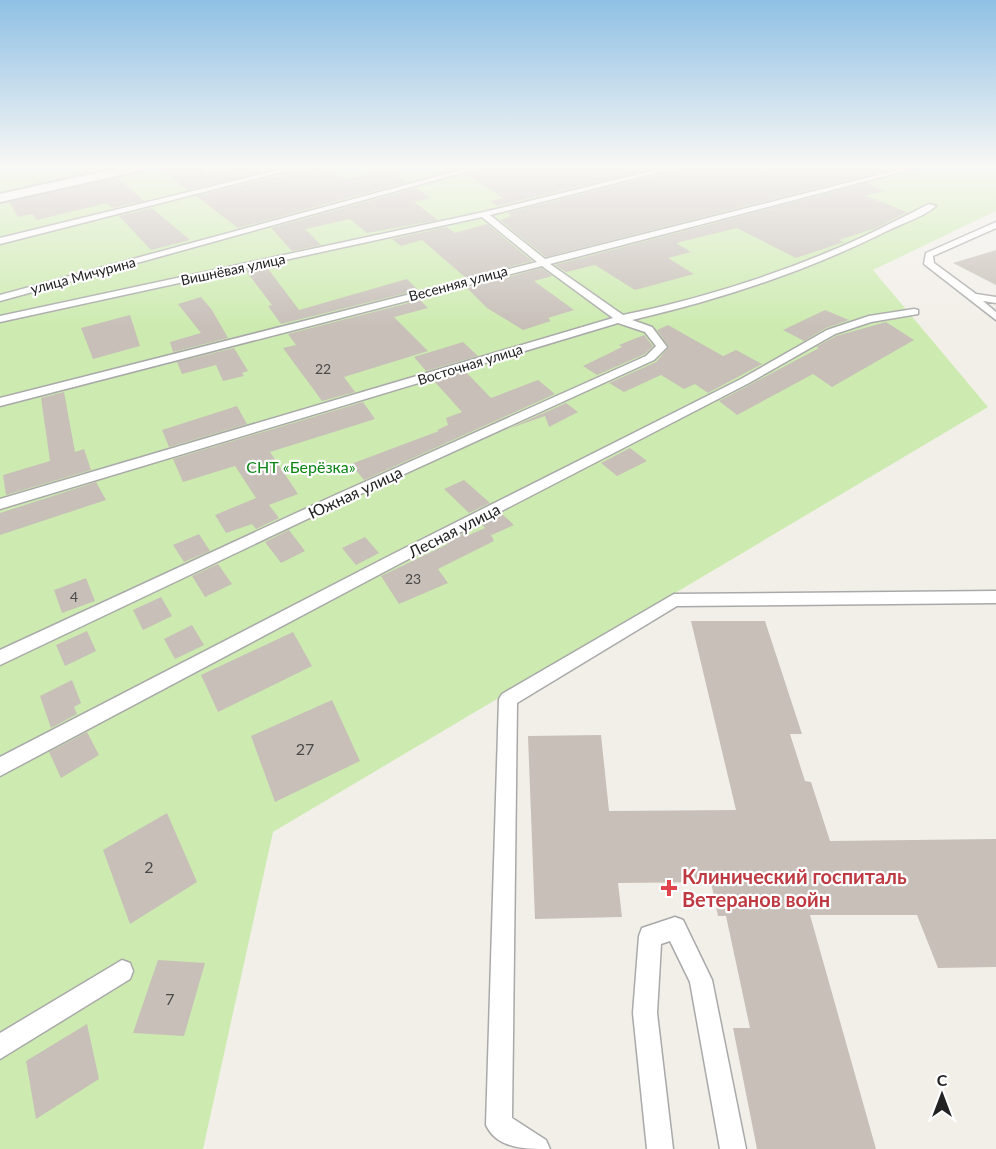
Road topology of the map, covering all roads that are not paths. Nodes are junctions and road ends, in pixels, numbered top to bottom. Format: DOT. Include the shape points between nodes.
graph roads {
  1 [pos="82,221"];
  2 [pos="283,221"];
  3 [pos="454,221"];
  4 [pos="492,221"];
  5 [pos="703,221"];
  6 [pos="902,221"];
  7 [pos="996,225"];
  8 [pos="0,241"];
  9 [pos="542,261"];
  10 [pos="973,297"];
  11 [pos="0,298"];
  12 [pos="996,300"];
  13 [pos="914,312"];
  14 [pos="996,317"];
  15 [pos="621,319"];
  16 [pos="0,320"];
  17 [pos="0,402"];
  18 [pos="0,504"];
  19 [pos="996,597"];
  20 [pos="0,658"];
  21 [pos="0,767"];
  22 [pos="122,971"];
  23 [pos="0,1047"];
  24 [pos="537,1149"];
  25 [pos="660,1149"];
  26 [pos="733,1149"];
  1 -- 8 [label="lane"];
  2 -- 11 [label="lane, улица Мичурина"];
  3 -- 16 [label="lane, Вишнёвая улица"];
  4 -- 9 [label="lane"];
  5 -- 9 [label="lane, Весенняя улица"];
  6 -- 15 [label="lane, Восточная улица" via="802,265 662,310"];
  7 -- 10 [label="lane" via="929,255 929,264"];
  9 -- 15 [label="lane"];
  9 -- 17 [label="lane, Весенняя улица"];
  10 -- 12 [label="lane"];
  10 -- 14 [label="lane"];
  13 -- 21 [label="lane, Лесная улица" via="868,319 831,332 745,381"];
  15 -- 18 [label="lane, Восточная улица"];
  15 -- 20 [label="lane, Южная улица" via="643,325 657,335 662,347 650,358"];
  19 -- 24 [label="lane" via="674,600 508,699 499,1125"];
  22 -- 23 [label="lane"];
  25 -- 26 [label="lane" via="645,1012 650,936 675,928 701,980"];
}
